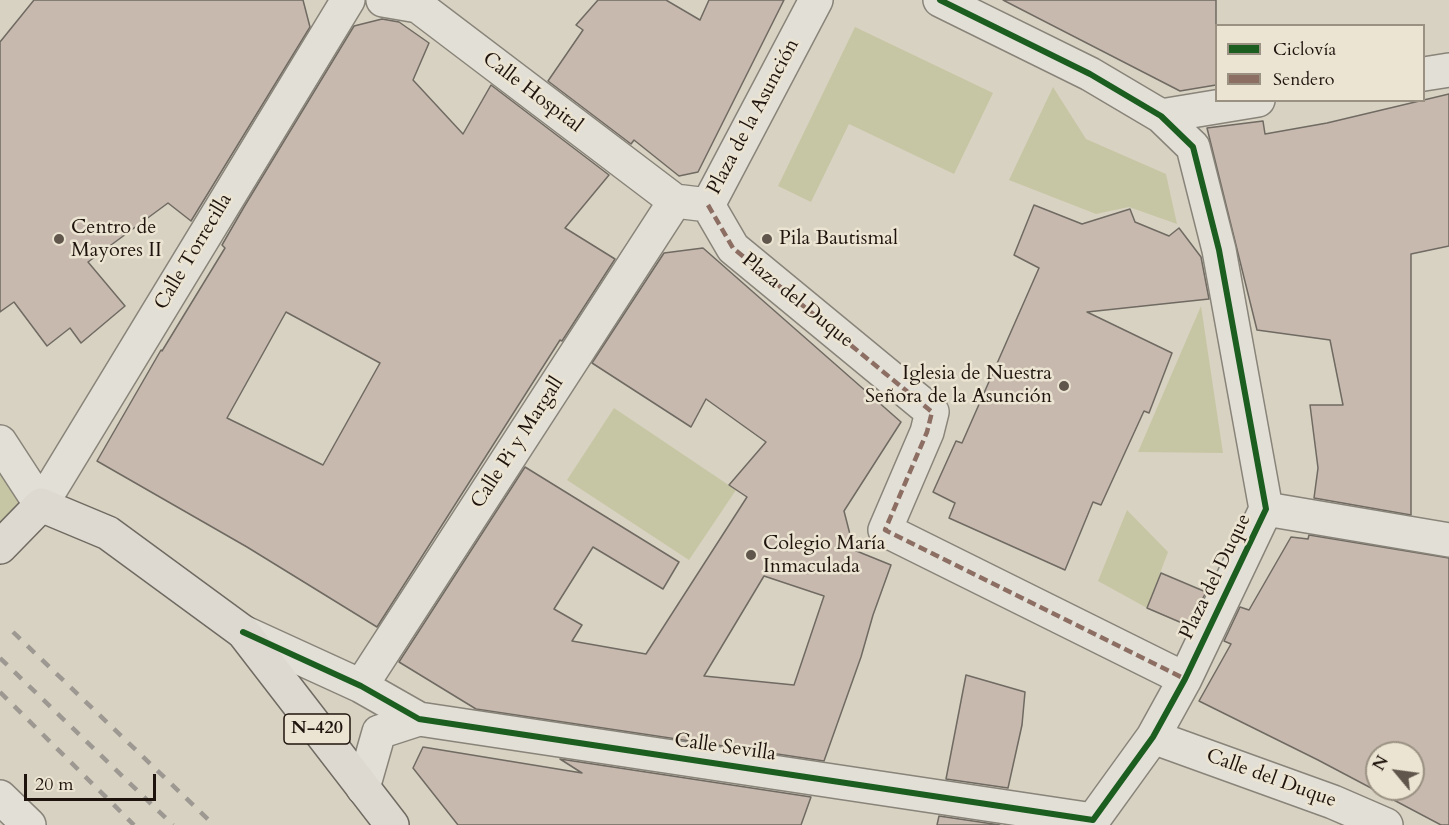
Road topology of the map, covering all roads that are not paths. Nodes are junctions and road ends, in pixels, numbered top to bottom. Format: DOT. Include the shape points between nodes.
graph roads {
  1 [pos="348,0"];
  2 [pos="383,0"];
  3 [pos="816,0"];
  4 [pos="940,0"];
  5 [pos="975,8"];
  6 [pos="1449,70"];
  7 [pos="1425,74"];
  8 [pos="1246,102"];
  9 [pos="1161,116"];
  10 [pos="675,201"];
  11 [pos="708,205"];
  12 [pos="0,442"];
  13 [pos="0,472"];
  14 [pos="1266,509"];
  15 [pos="35,510"];
  16 [pos="1449,540"];
  17 [pos="0,547"];
  18 [pos="243,632"];
  19 [pos="1185,679"];
  20 [pos="361,686"];
  21 [pos="419,719"];
  22 [pos="1154,737"];
  23 [pos="363,788"];
  24 [pos="0,797"];
  25 [pos="1094,822"];
  26 [pos="29,825"];
  27 [pos="392,825"];
  28 [pos="1386,825"];
  1 -- 15 [label="street, Calle Torrecilla"];
  2 -- 10 [label="street, Calle Hospital" via="418,6"];
  3 -- 11 [label="street, Plaza de la Asunción"];
  4 -- 5 [label="street"];
  5 -- 9 [label="street"];
  6 -- 7 [label="street"];
  8 -- 9 [label="street"];
  9 -- 14 [label="street, Plaza del Duque" via="1193,147 1219,250"];
  10 -- 11 [label="street, Plaza de la Asunción"];
  10 -- 20 [label="street, Calle Pi y Margall"];
  11 -- 19 [label="street, Plaza del Duque" via="733,248 932,412 885,530"];
  12 -- 15 [label="street"];
  13 -- 15 [label="street"];
  14 -- 16 [label="street"];
  14 -- 19 [label="street, Plaza del Duque"];
  15 -- 17 [label="highway"];
  15 -- 18 [label="highway, N-420" via="108,533"];
  18 -- 20 [label="street, Calle Sevilla"];
  18 -- 23 [label="highway, N-420"];
  19 -- 22 [label="street, Plaza del Duque"];
  20 -- 21 [label="street, Calle Sevilla"];
  21 -- 23 [label="street, Calle Sevilla" via="379,732"];
  21 -- 25 [label="street, Calle Sevilla"];
  22 -- 25 [label="street, Plaza del Duque"];
  22 -- 28 [label="street, Calle del Duque" via="1333,801"];
  23 -- 27 [label="highway, N-420"];
  24 -- 26 [label="street"];
}
